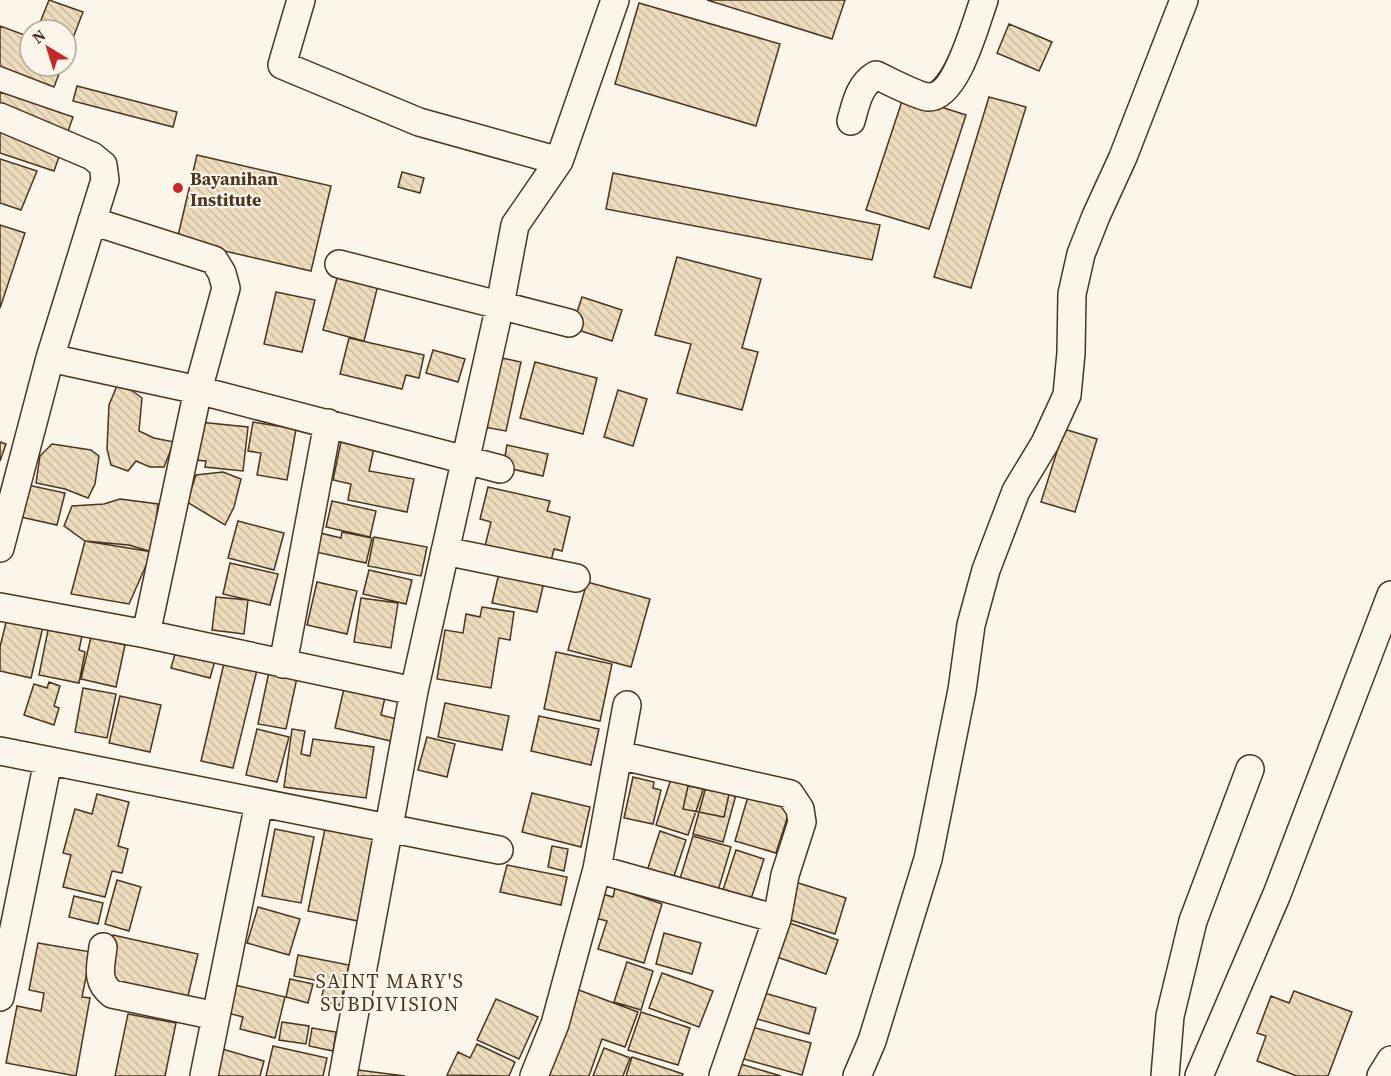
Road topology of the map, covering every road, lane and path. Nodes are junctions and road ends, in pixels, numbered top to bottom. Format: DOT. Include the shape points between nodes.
graph roads {
  1 [pos="301,0"];
  2 [pos="615,0"];
  3 [pos="984,0"];
  4 [pos="1184,0"];
  5 [pos="0,117"];
  6 [pos="851,121"];
  7 [pos="559,161"];
  8 [pos="92,221"];
  9 [pos="339,264"];
  10 [pos="500,305"];
  11 [pos="570,323"];
  12 [pos="50,358"];
  13 [pos="198,390"];
  14 [pos="328,423"];
  15 [pos="465,460"];
  16 [pos="500,469"];
  17 [pos="0,548"];
  18 [pos="445,551"];
  19 [pos="576,578"];
  20 [pos="1391,595"];
  21 [pos="0,608"];
  22 [pos="146,634"];
  23 [pos="283,663"];
  24 [pos="414,691"];
  25 [pos="627,705"];
  26 [pos="0,751"];
  27 [pos="618,755"];
  28 [pos="48,761"];
  29 [pos="1250,769"];
  30 [pos="259,803"];
  31 [pos="389,829"];
  32 [pos="499,850"];
  33 [pos="597,869"];
  34 [pos="777,920"];
  35 [pos="103,947"];
  36 [pos="0,997"];
  37 [pos="216,1016"];
  38 [pos="1391,1060"];
  39 [pos="1210,1072"];
  40 [pos="204,1076"];
  41 [pos="343,1076"];
  42 [pos="534,1076"];
  43 [pos="723,1076"];
  44 [pos="857,1076"];
  45 [pos="1165,1076"];
  46 [pos="1381,1076"];
  1 -- 7 [label="street" via="282,65 419,122"];
  2 -- 7 [label="street"];
  3 -- 6 [label="street" via="956,73 946,88 927,97 876,75 860,90"];
  4 -- 44 [label="street" via="1081,254 1072,294 1067,395 1045,443 1016,490 986,570 971,625 928,859 872,1041"];
  5 -- 8 [label="street" via="92,156 103,165 105,180"];
  7 -- 10 [label="street" via="515,225"];
  8 -- 12 [label="street"];
  8 -- 13 [label="street" via="214,260 226,288"];
  9 -- 10 [label="street"];
  10 -- 11 [label="street"];
  10 -- 15 [label="street"];
  12 -- 13 [label="street"];
  12 -- 17 [label="street"];
  13 -- 14 [label="street"];
  13 -- 22 [label="street"];
  14 -- 15 [label="street"];
  14 -- 23 [label="street"];
  15 -- 16 [label="street"];
  15 -- 18 [label="street"];
  18 -- 19 [label="street"];
  18 -- 24 [label="street"];
  20 -- 39 [label="street"];
  21 -- 22 [label="street"];
  22 -- 23 [label="street"];
  23 -- 24 [label="street"];
  24 -- 31 [label="street"];
  25 -- 27 [label="street"];
  26 -- 28 [label="street"];
  27 -- 33 [label="street"];
  27 -- 34 [label="street" via="790,794 800,809 802,822 785,875"];
  28 -- 30 [label="street"];
  28 -- 36 [label="street"];
  29 -- 45 [label="street" via="1193,921 1170,1016"];
  30 -- 31 [label="street"];
  30 -- 37 [label="street"];
  31 -- 32 [label="street"];
  31 -- 41 [label="street"];
  33 -- 34 [label="street"];
  33 -- 42 [label="street" via="555,1024"];
  34 -- 43 [label="street"];
  35 -- 37 [label="street" via="100,981 112,994"];
  37 -- 40 [label="street"];
  38 -- 46 [label="street"];
}
